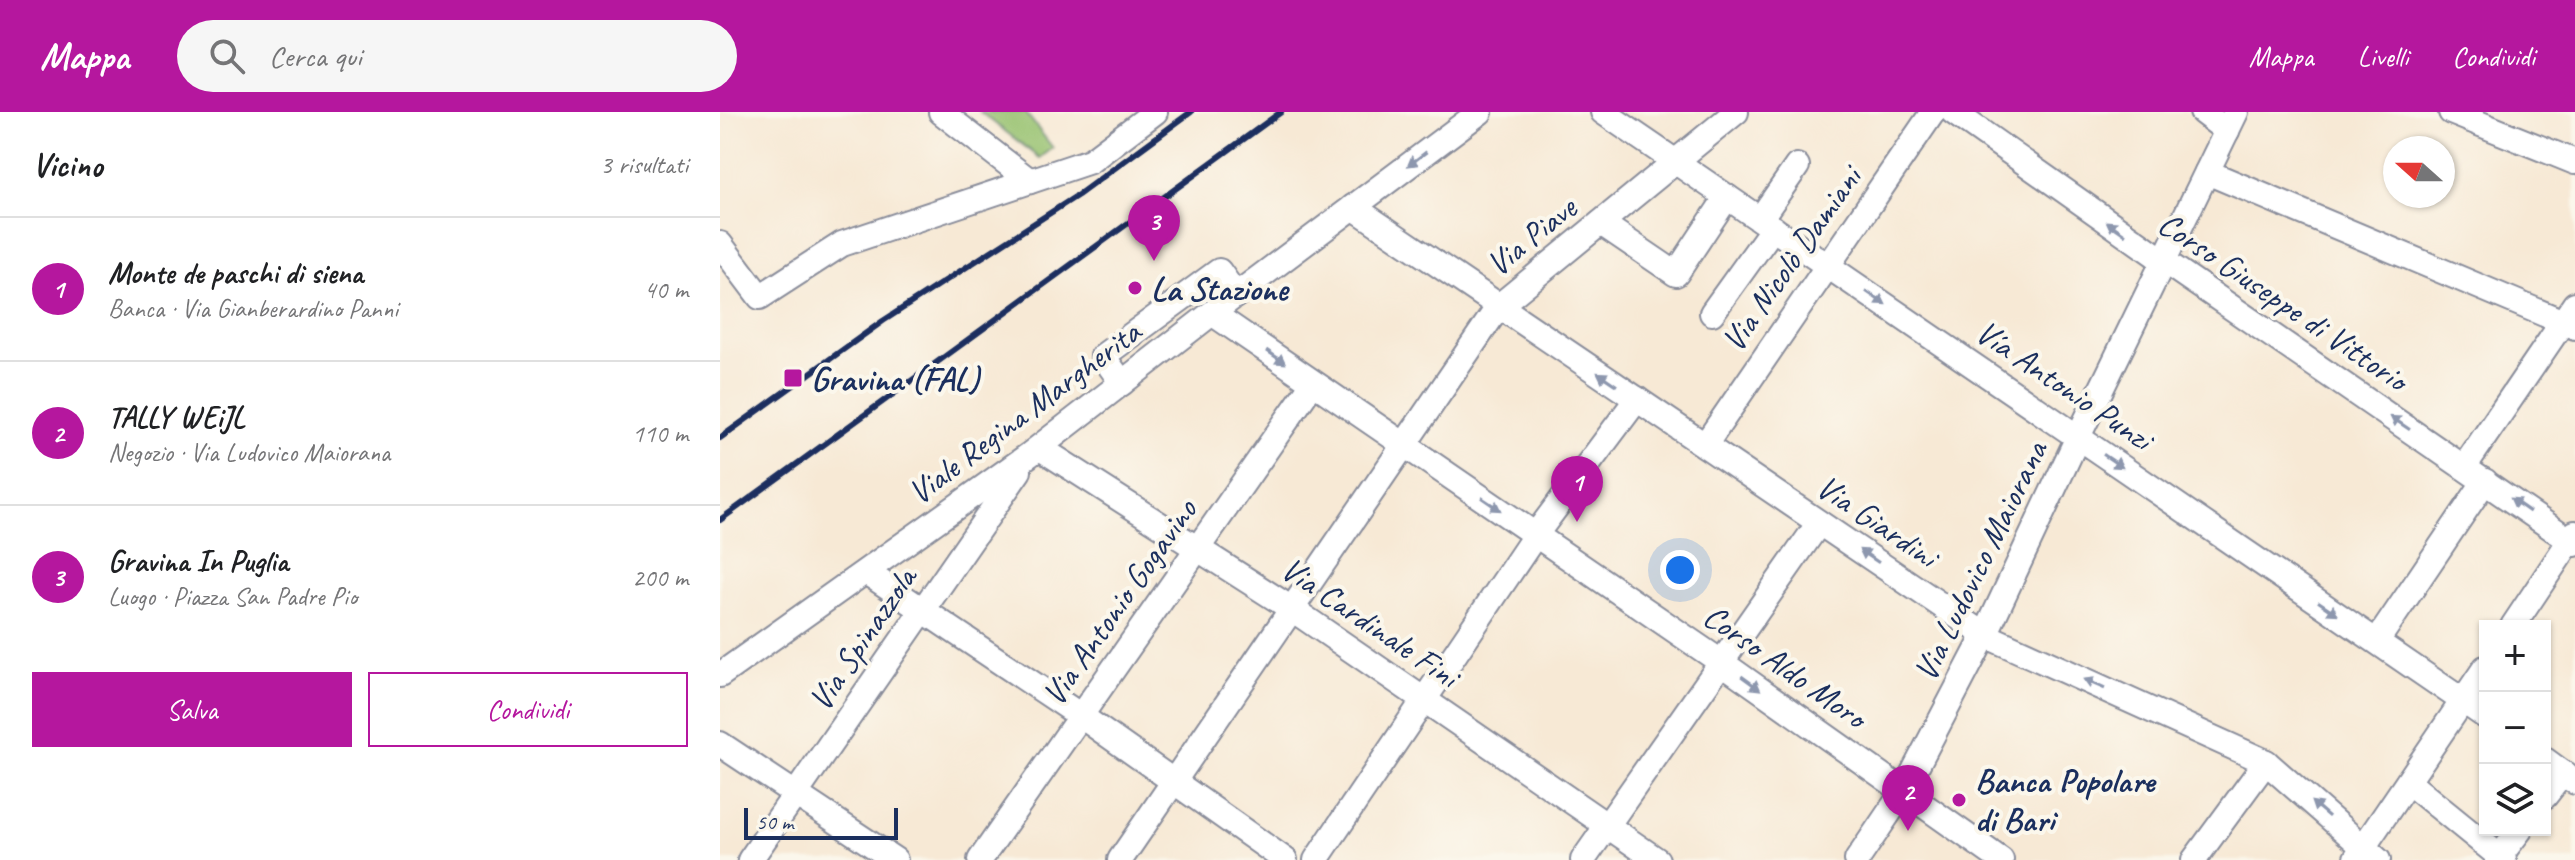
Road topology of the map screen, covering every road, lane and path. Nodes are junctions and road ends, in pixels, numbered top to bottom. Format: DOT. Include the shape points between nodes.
graph roads {
  1 [pos="941,112"];
  2 [pos="1155,112"];
  3 [pos="1480,112"];
  4 [pos="1603,112"];
  5 [pos="1736,112"];
  6 [pos="1933,112"];
  7 [pos="1953,112"];
  8 [pos="2202,112"];
  9 [pos="2451,112"];
  10 [pos="2232,121"];
  11 [pos="1675,161"];
  12 [pos="2575,162"];
  13 [pos="1797,166"];
  14 [pos="2207,172"];
  15 [pos="1030,181"];
  16 [pos="1727,197"];
  17 [pos="1353,207"];
  18 [pos="1601,223"];
  19 [pos="1767,224"];
  20 [pos="720,244"];
  21 [pos="2164,261"];
  22 [pos="1829,266"];
  23 [pos="1236,295"];
  24 [pos="1499,306"];
  25 [pos="1212,313"];
  26 [pos="1712,313"];
  27 [pos="2571,318"];
  28 [pos="1122,383"];
  29 [pos="1313,383"];
  30 [pos="1637,399"];
  31 [pos="2078,437"];
  32 [pos="1405,444"];
  33 [pos="1705,445"];
  34 [pos="1034,452"];
  35 [pos="2464,467"];
  36 [pos="2485,481"];
  37 [pos="1819,523"];
  38 [pos="1536,534"];
  39 [pos="2573,539"];
  40 [pos="1198,548"];
  41 [pos="866,572"];
  42 [pos="1292,609"];
  43 [pos="923,610"];
  44 [pos="2517,620"];
  45 [pos="1985,635"];
  46 [pos="2377,641"];
  47 [pos="1721,662"];
  48 [pos="720,675"];
  49 [pos="2479,677"];
  50 [pos="1425,700"];
  51 [pos="2463,700"];
  52 [pos="2479,712"];
  53 [pos="1081,716"];
  54 [pos="720,744"];
  55 [pos="2266,762"];
  56 [pos="1173,782"];
  57 [pos="2408,782"];
  58 [pos="1903,792"];
  59 [pos="796,795"];
  60 [pos="1607,825"];
  61 [pos="2516,836"];
  62 [pos="2365,856"];
  63 [pos="2500,859"];
  64 [pos="750,860"];
  65 [pos="895,860"];
  66 [pos="980,860"];
  67 [pos="1120,860"];
  68 [pos="1285,860"];
  69 [pos="1316,860"];
  70 [pos="1583,860"];
  71 [pos="1657,860"];
  72 [pos="1857,860"];
  73 [pos="2001,860"];
  74 [pos="2194,860"];
  1 -- 15 [label="street"];
  2 -- 15 [label="street" via="1095,158"];
  3 -- 17 [label="street, Viale Regina Margherita, one-way"];
  4 -- 11 [label="street, Vía Antonio Punzi"];
  5 -- 11 [label="street, Via Piave"];
  6 -- 22 [label="street, Via Nicolò Damiani"];
  21 -- 7 [label="street, Corso Giuseppe di Vittorio, one-way"];
  8 -- 10 [label="street"];
  9 -- 12 [label="street"];
  10 -- 14 [label="street, Via Ludovico Maiorana"];
  11 -- 16 [label="street, Vía Antonio Punzi"];
  11 -- 18 [label="street, Via Piave"];
  13 -- 19 [label="street"];
  14 -- 21 [label="street, Via Ludovico Maiorana"];
  14 -- 27 [label="street"];
  15 -- 20 [label="street" via="842,244 760,297"];
  16 -- 18 [label="street" via="1676,274"];
  16 -- 19 [label="street, Vía Antonio Punzi"];
  17 -- 23 [label="street, Viale Regina Margherita"];
  17 -- 24 [label="street, Via Giardini"];
  18 -- 24 [label="street, Via Piave"];
  19 -- 22 [label="street, Vía Antonio Punzi"];
  19 -- 26 [label="street"];
  21 -- 31 [label="street, Via Ludovico Maiorana"];
  35 -- 21 [label="street, Corso Giuseppe di Vittorio, one-way"];
  22 -- 31 [label="street, Vía Antonio Punzi, one-way"];
  22 -- 33 [label="street, Via Nicolò Damiani"];
  23 -- 25 [label="street, Viale Regina Margherita"];
  23 -- 28 [label="street" via="1219,271 1103,356"];
  30 -- 24 [label="street, Via Giardini, one-way"];
  24 -- 32 [label="street, Via Piave"];
  25 -- 28 [label="street, Viale Regina Margherita"];
  25 -- 29 [label="street, Corso Aldo Moro, one-way"];
  27 -- 35 [label="street"];
  28 -- 34 [label="street, Viale Regina Margherita"];
  29 -- 32 [label="street, Corso Aldo Moro"];
  29 -- 40 [label="street, Via Antonio Gogavino"];
  30 -- 33 [label="street, Via Giardini"];
  30 -- 38 [label="street"];
  31 -- 45 [label="street, Via Ludovico Maiorana"];
  31 -- 46 [label="street, Vía Antonio Punzi, one-way"];
  32 -- 38 [label="street, Corso Aldo Moro, one-way"];
  32 -- 42 [label="street, Via Piave"];
  33 -- 37 [label="street, Via Giardini"];
  34 -- 40 [label="street, Via Cardinale Fini"];
  34 -- 41 [label="street, Viale Regina Margherita"];
  34 -- 43 [label="street, Via Spinazzola"];
  35 -- 36 [label="street, Corso Giuseppe di Vittorio"];
  39 -- 36 [label="street, Corso Giuseppe di Vittorio, one-way"];
  36 -- 46 [label="street"];
  45 -- 37 [label="street, Via Giardini, one-way"];
  37 -- 47 [label="street"];
  38 -- 47 [label="street, Corso Aldo Moro"];
  38 -- 50 [label="street"];
  39 -- 44 [label="street"];
  40 -- 42 [label="street, Via Cardinale Fini"];
  40 -- 53 [label="street, Via Antonio Gogavino"];
  41 -- 43 [label="street"];
  41 -- 48 [label="street, Viale Regina Margherita"];
  42 -- 50 [label="street, Via Cardinale Fini"];
  42 -- 56 [label="street, Via Piave"];
  43 -- 53 [label="street"];
  43 -- 59 [label="street, Via Spinazzola"];
  55 -- 45 [label="street, Via Giardini, one-way"];
  45 -- 58 [label="street, Via Ludovico Maiorana"];
  46 -- 51 [label="street, Vía Antonio Punzi"];
  47 -- 58 [label="street, Corso Aldo Moro, one-way"];
  47 -- 60 [label="street"];
  49 -- 51 [label="street"];
  50 -- 60 [label="street, Via Cardinale Fini"];
  50 -- 69 [label="street"];
  51 -- 52 [label="street, Vía Antonio Punzi"];
  51 -- 57 [label="street"];
  53 -- 56 [label="street"];
  53 -- 66 [label="street, Via Antonio Gogavino"];
  54 -- 59 [label="street"];
  62 -- 55 [label="street, Via Giardini, one-way"];
  55 -- 74 [label="street"];
  56 -- 67 [label="street, Via Piave"];
  56 -- 68 [label="street"];
  57 -- 62 [label="street"];
  57 -- 63 [label="street"];
  58 -- 72 [label="street, Via Ludovico Maiorana"];
  58 -- 73 [label="street, Corso Aldo Moro"];
  59 -- 64 [label="street, Via Spinazzola"];
  59 -- 65 [label="street"];
  60 -- 70 [label="street"];
  60 -- 71 [label="street, Via Cardinale Fini"];
  61 -- 63 [label="street"];
}
